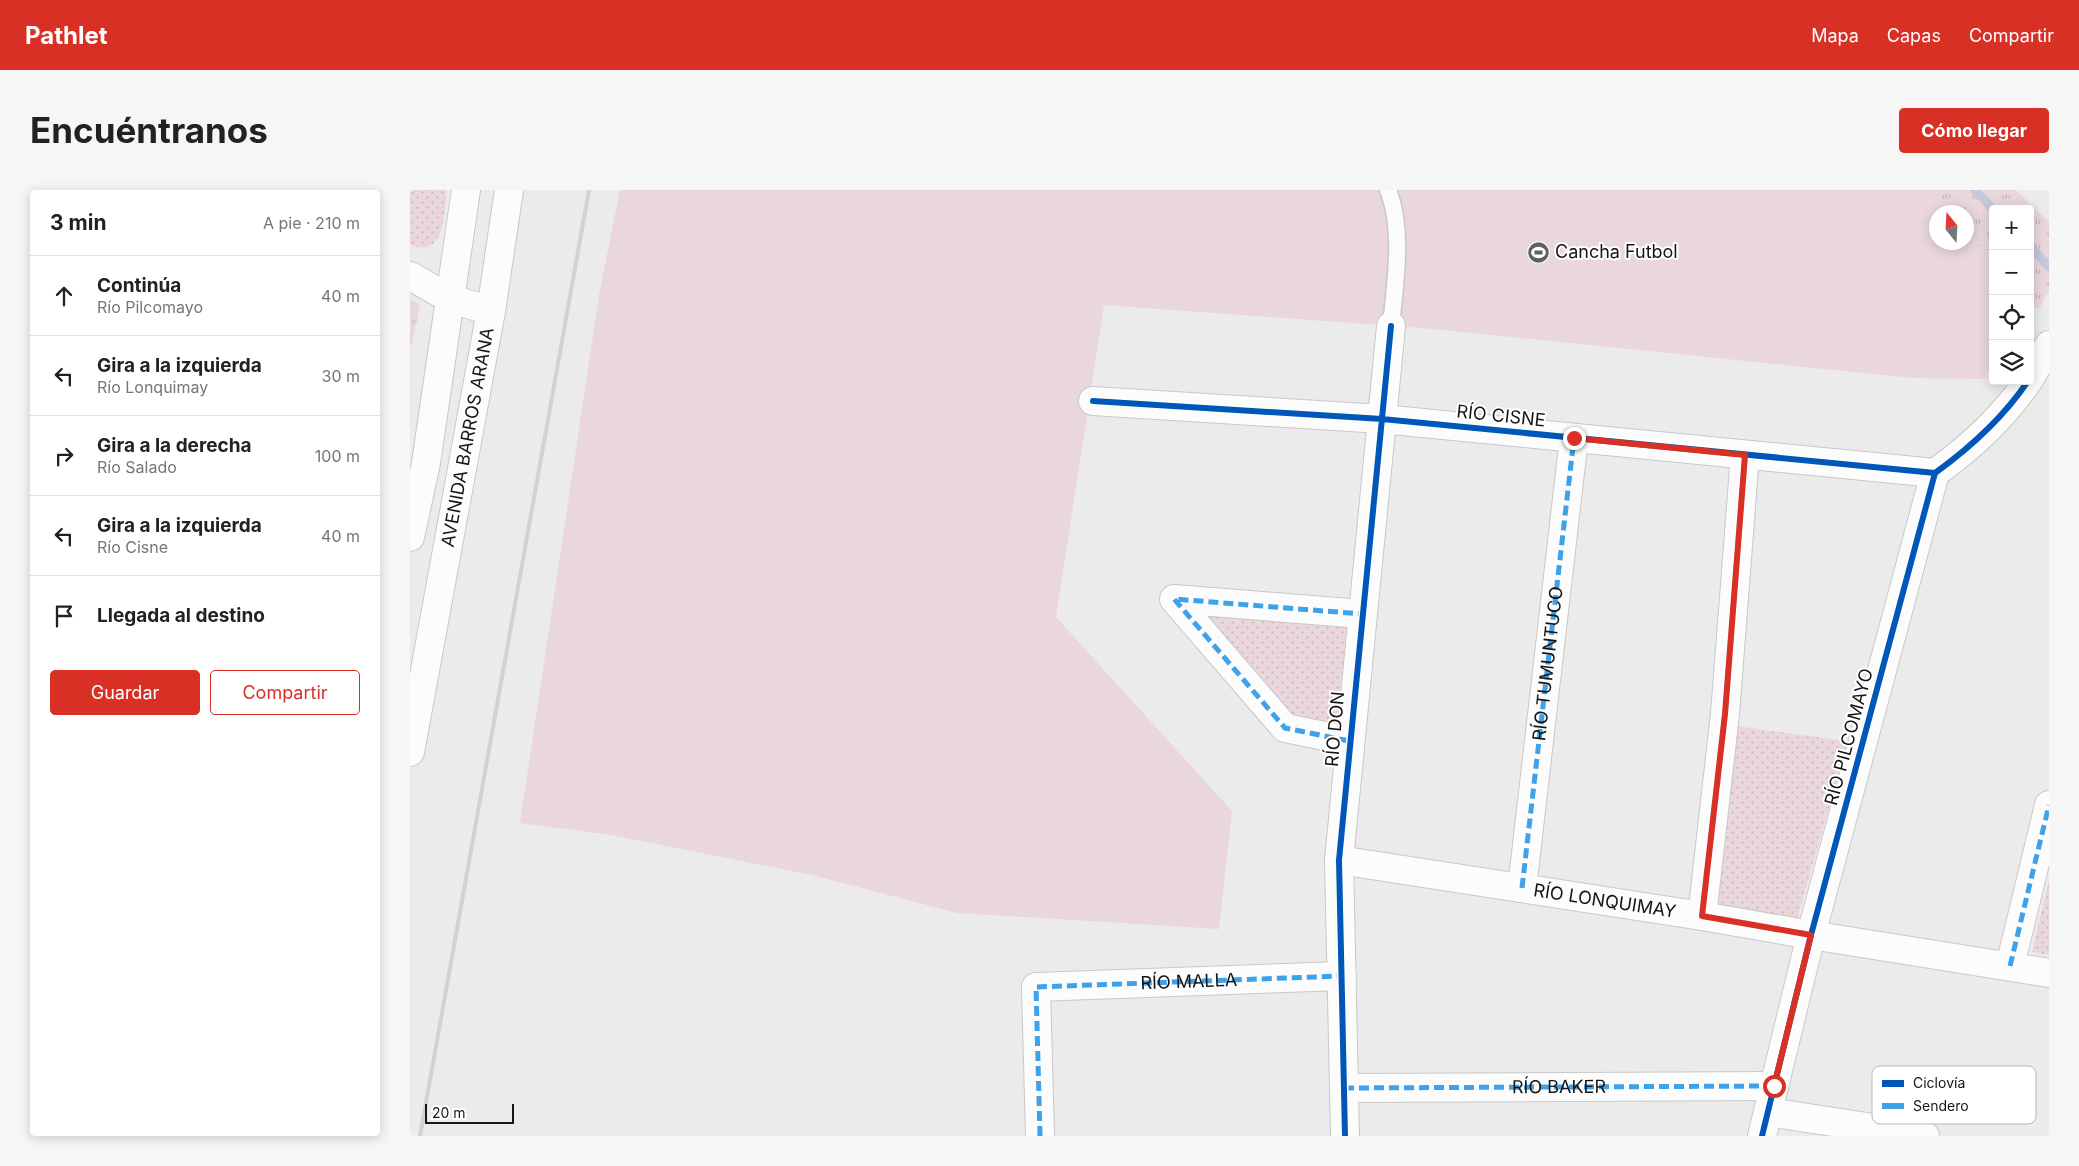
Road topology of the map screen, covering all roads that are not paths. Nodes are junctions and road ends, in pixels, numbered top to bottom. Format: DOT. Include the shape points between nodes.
graph roads {
  1 [pos="466,190"];
  2 [pos="509,190"];
  3 [pos="1388,190"];
  4 [pos="410,276"];
  5 [pos="451,299"];
  6 [pos="491,311"];
  7 [pos="1391,326"];
  8 [pos="2049,345"];
  9 [pos="2034,371"];
  10 [pos="2025,385"];
  11 [pos="1093,401"];
  12 [pos="1382,419"];
  13 [pos="1574,438"];
  14 [pos="1745,455"];
  15 [pos="418,460"];
  16 [pos="1935,473"];
  17 [pos="461,474"];
  18 [pos="410,537"];
  19 [pos="1362,614"];
  20 [pos="416,677"];
  21 [pos="1349,741"];
  22 [pos="410,752"];
  23 [pos="2049,805"];
  24 [pos="1339,860"];
  25 [pos="1522,888"];
  26 [pos="1702,916"];
  27 [pos="1811,935"];
  28 [pos="2010,966"];
  29 [pos="2049,973"];
  30 [pos="1342,976"];
  31 [pos="1344,1088"];
  32 [pos="1768,1111"];
  33 [pos="1040,1136"];
  34 [pos="1345,1136"];
  35 [pos="1925,1136"];
  1 -- 5 [label="street"];
  2 -- 6 [label="street, AVENIDA BARROS ARANA"];
  3 -- 7 [label="lane" via="1393,202 1398,262"];
  4 -- 5 [label="street"];
  5 -- 6 [label="street"];
  5 -- 15 [label="street"];
  6 -- 17 [label="street, AVENIDA BARROS ARANA"];
  7 -- 12 [label="street, RÍO DON"];
  8 -- 9 [label="street"];
  10 -- 16 [label="street" via="1986,432"];
  11 -- 12 [label="street, RÍO CISNE"];
  12 -- 13 [label="street, RÍO CISNE"];
  12 -- 19 [label="street, RÍO DON"];
  13 -- 14 [label="street, RÍO CISNE"];
  13 -- 25 [label="street, RÍO TUMUNTUCO"];
  14 -- 16 [label="street, RÍO CISNE"];
  14 -- 26 [label="street" via="1725,714"];
  15 -- 17 [label="street"];
  15 -- 18 [label="street"];
  16 -- 27 [label="street, RÍO PILCOMAYO"];
  17 -- 20 [label="street, AVENIDA BARROS ARANA"];
  19 -- 21 [label="street, RÍO DON"];
  19 -- 21 [label="street" via="1174,599 1285,728"];
  20 -- 22 [label="street, AVENIDA BARROS ARANA"];
  21 -- 24 [label="street, RÍO DON"];
  23 -- 28 [label="street"];
  24 -- 25 [label="street, RÍO LONQUIMAY"];
  24 -- 30 [label="street, RÍO DON"];
  25 -- 26 [label="street, RÍO LONQUIMAY"];
  26 -- 27 [label="street, RÍO LONQUIMAY"];
  27 -- 28 [label="street, RÍO LONQUIMAY"];
  27 -- 32 [label="street, RÍO PILCOMAYO"];
  28 -- 29 [label="street, RÍO LONQUIMAY"];
  30 -- 31 [label="street, RÍO DON"];
  30 -- 33 [label="street, RÍO MALLA" via="1036,987"];
  31 -- 32 [label="street, RÍO BAKER"];
  31 -- 34 [label="street, RÍO DON"];
  32 -- 35 [label="street, RÍO BAKER"];
}
